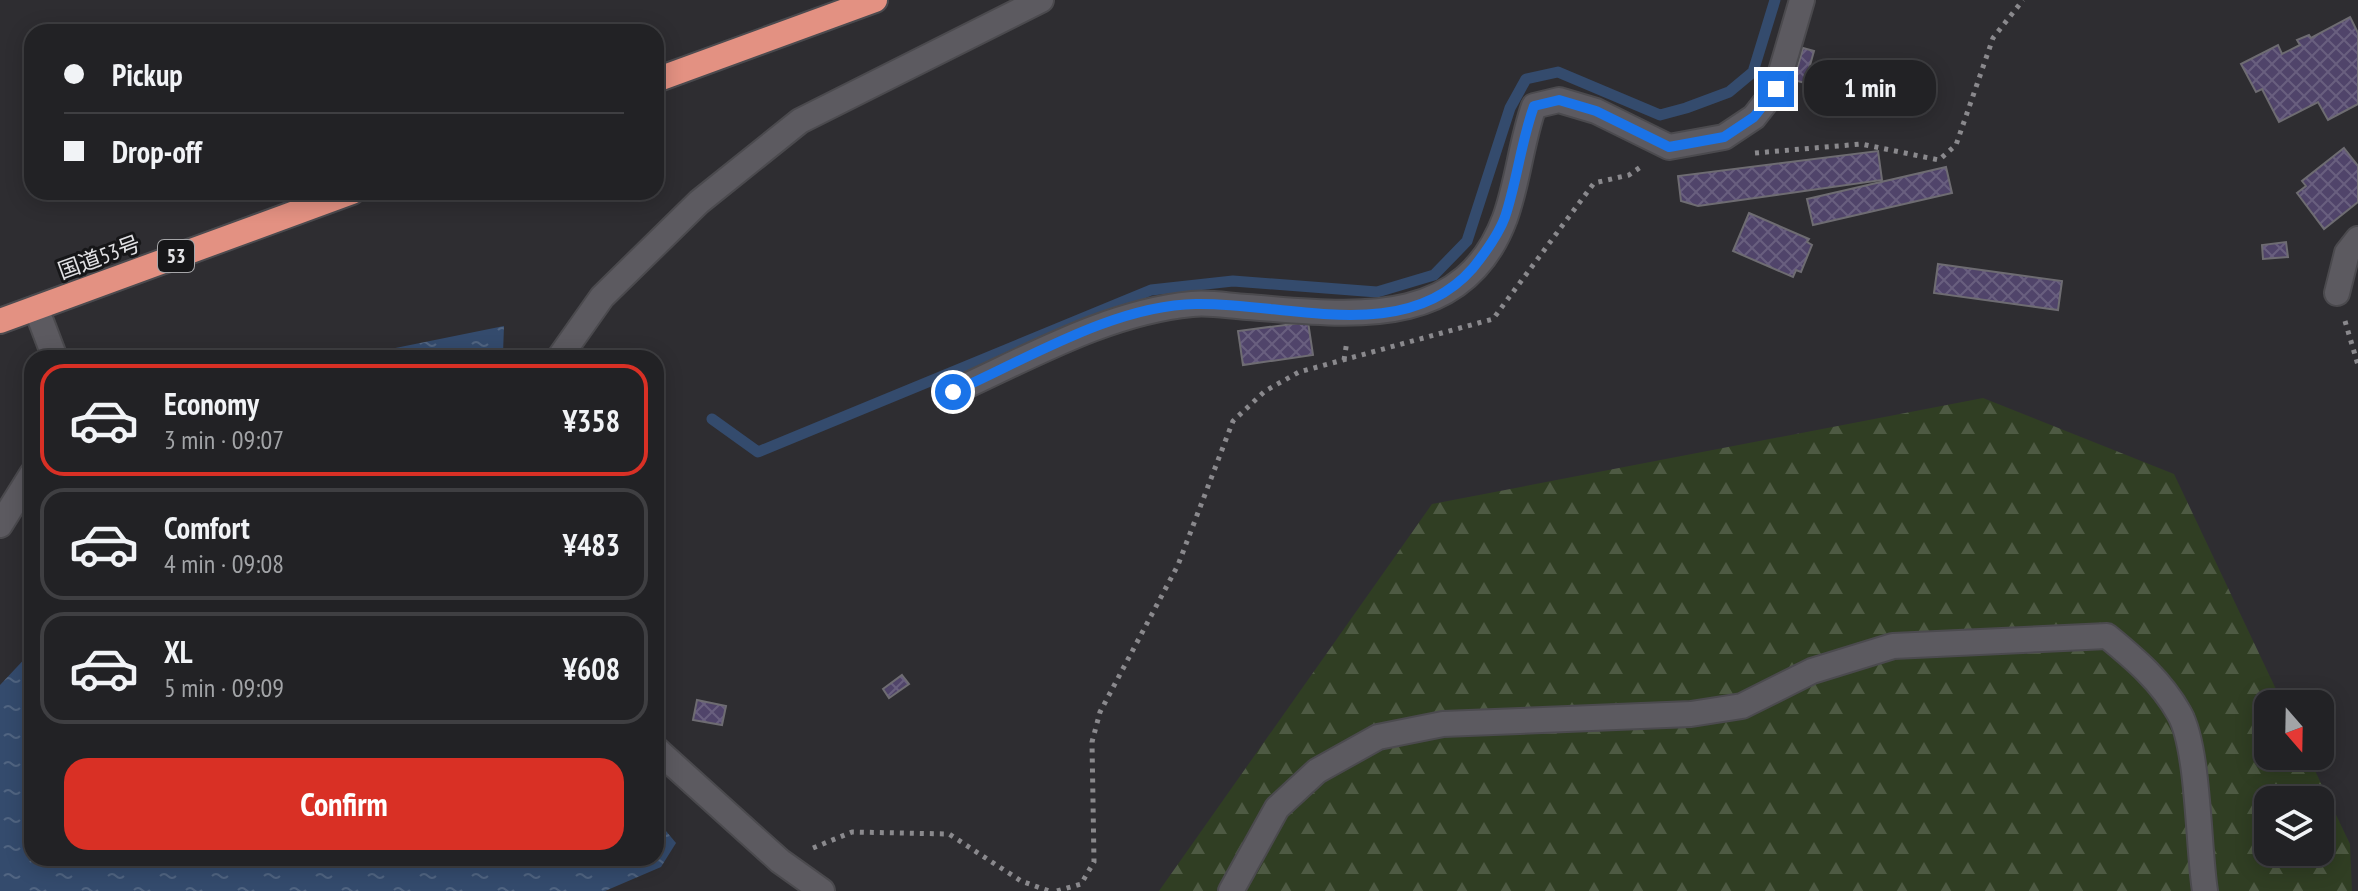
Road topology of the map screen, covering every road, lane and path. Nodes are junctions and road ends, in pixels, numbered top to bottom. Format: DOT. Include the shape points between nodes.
graph roads {
  1 [pos="875,0"];
  2 [pos="1041,0"];
  3 [pos="1802,0"];
  4 [pos="2023,0"];
  5 [pos="664,77"];
  6 [pos="1719,138"];
  7 [pos="1669,147"];
  8 [pos="330,200"];
  9 [pos="2358,239"];
  10 [pos="2337,293"];
  11 [pos="36,308"];
  12 [pos="0,321"];
  13 [pos="52,350"];
  14 [pos="565,350"];
  15 [pos="2358,365"];
  16 [pos="953,392"];
  17 [pos="24,487"];
  18 [pos="0,525"];
  19 [pos="664,756"];
  20 [pos="780,861"];
  21 [pos="822,891"];
  22 [pos="1049,891"];
  23 [pos="1057,891"];
  24 [pos="1231,891"];
  25 [pos="2205,891"];
  1 -- 5 [label="highway"];
  2 -- 14 [label="street" via="800,121 699,202 602,297"];
  3 -- 6 [label="street" via="1776,89 1754,117"];
  4 -- 6 [label="path" via="1993,38 1956,145 1939,160 1861,144 1758,154"];
  6 -- 7 [label="street"];
  7 -- 16 [label="street" via="1596,111 1559,100 1534,106 1505,219 1486,253 1458,285 1421,304 1377,315 1195,304 1127,314"];
  7 -- 23 [label="path" via="1629,175 1594,183 1493,319 1299,372 1265,391 1233,421 1178,565 1100,712 1092,742 1094,862 1081,884"];
  8 -- 11 [label="highway, 国道53号 / 53"];
  9 -- 10 [label="street" via="2347,253"];
  10 -- 15 [label="path"];
  11 -- 12 [label="highway, 国道53号 / 53"];
  11 -- 13 [label="street"];
  17 -- 18 [label="street"];
  19 -- 20 [label="street"];
  20 -- 21 [label="street"];
  20 -- 22 [label="path" via="852,832 949,834 1021,881"];
  24 -- 25 [label="street" via="1277,808 1317,771 1378,737 1443,724 1691,714 1742,706 1812,671 1893,646 2107,636 2146,668 2181,715 2192,764"];
}
